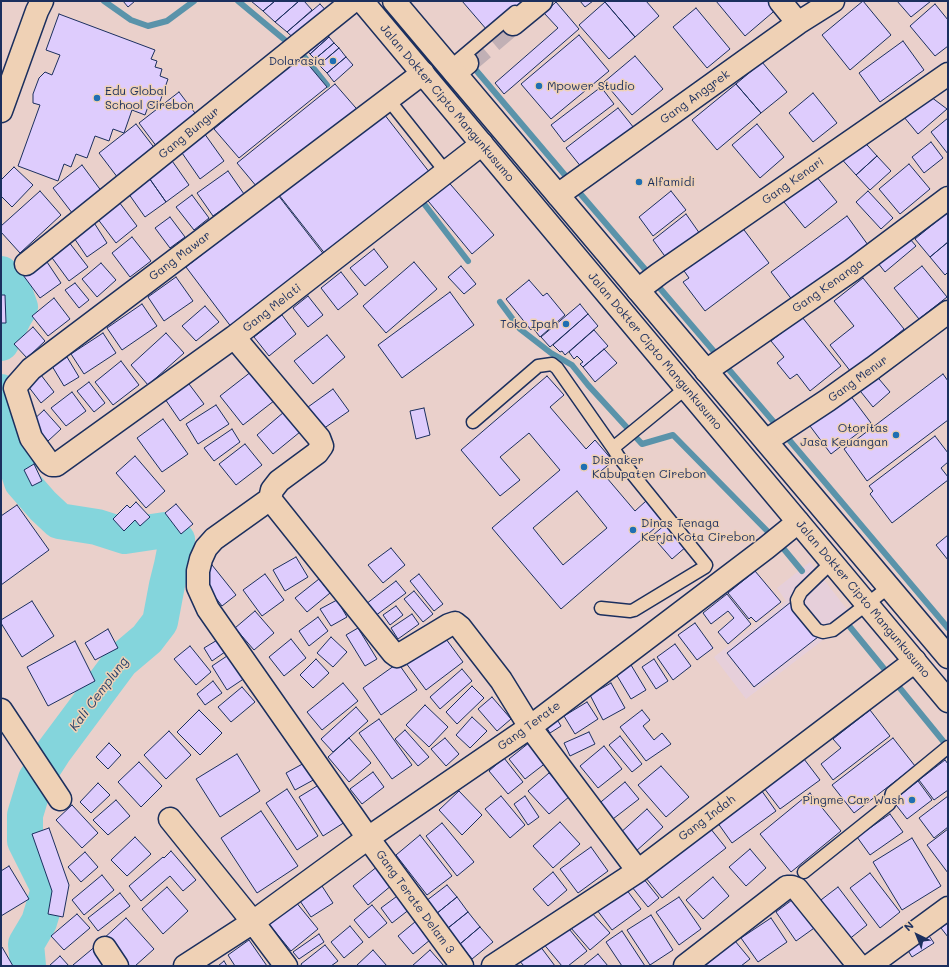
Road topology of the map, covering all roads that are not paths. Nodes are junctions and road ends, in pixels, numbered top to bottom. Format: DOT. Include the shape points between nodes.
graph roads {
  1 [pos="42,1"];
  2 [pos="353,1"];
  3 [pos="362,1"];
  4 [pos="394,1"];
  5 [pos="540,1"];
  6 [pos="780,1"];
  7 [pos="833,1"];
  8 [pos="517,16"];
  9 [pos="798,23"];
  10 [pos="458,68"];
  11 [pos="423,73"];
  12 [pos="948,74"];
  13 [pos="388,99"];
  14 [pos="1,110"];
  15 [pos="482,144"];
  16 [pos="537,170"];
  17 [pos="446,172"];
  18 [pos="518,187"];
  19 [pos="558,195"];
  20 [pos="948,198"];
  21 [pos="26,264"];
  22 [pos="638,290"];
  23 [pos="948,312"];
  24 [pos="234,337"];
  25 [pos="706,371"];
  26 [pos="686,388"];
  27 [pos="473,422"];
  28 [pos="766,441"];
  29 [pos="613,448"];
  30 [pos="56,465"];
  31 [pos="270,499"];
  32 [pos="784,534"];
  33 [pos="832,562"];
  34 [pos="889,587"];
  35 [pos="867,604"];
  36 [pos="601,608"];
  37 [pos="948,657"];
  38 [pos="901,672"];
  39 [pos="948,701"];
  40 [pos="1,710"];
  41 [pos="530,727"];
  42 [pos="944,750"];
  43 [pos="60,799"];
  44 [pos="170,819"];
  45 [pos="368,838"];
  46 [pos="638,871"];
  47 [pos="804,872"];
  48 [pos="948,908"];
  49 [pos="253,922"];
  50 [pos="105,948"];
  51 [pos="118,966"];
  52 [pos="185,966"];
  53 [pos="286,966"];
  54 [pos="462,966"];
  55 [pos="493,966"];
  56 [pos="685,966"];
  57 [pos="859,966"];
  58 [pos="868,966"];
  1 -- 14 [label="street"];
  2 -- 21 [label="street, Gang Bungur"];
  3 -- 11 [label="street, Jalan Dokter Cipto Mangunkusumo"];
  4 -- 10 [label="street"];
  5 -- 8 [label="street"];
  6 -- 9 [label="street"];
  7 -- 9 [label="street, Gang Anggrek"];
  8 -- 10 [label="lane"];
  9 -- 19 [label="street, Gang Anggrek"];
  10 -- 16 [label="street"];
  11 -- 13 [label="street, Gang Mawar"];
  11 -- 15 [label="street, Jalan Dokter Cipto Mangunkusumo"];
  12 -- 22 [label="street, Gang Kenari"];
  13 -- 17 [label="lane"];
  13 -- 30 [label="street, Gang Mawar" via="31,369 15,388 32,440 49,463"];
  15 -- 17 [label="street, Gang Melati"];
  15 -- 18 [label="street, Jalan Dokter Cipto Mangunkusumo"];
  16 -- 18 [label="street"];
  16 -- 19 [label="street"];
  17 -- 24 [label="street, Gang Melati"];
  18 -- 26 [label="street, Jalan Dokter Cipto Mangunkusumo"];
  19 -- 22 [label="street"];
  20 -- 25 [label="street, Gang Kenanga" via="852,270"];
  22 -- 25 [label="street"];
  23 -- 28 [label="street, Gang Menur" via="841,391"];
  24 -- 30 [label="street, Gang Melati"];
  24 -- 31 [label="street" via="319,438 322,446 317,453 279,481 272,490"];
  25 -- 28 [label="street"];
  26 -- 29 [label="lane"];
  26 -- 32 [label="street, Jalan Dokter Cipto Mangunkusumo"];
  27 -- 29 [label="lane" via="538,366 552,364"];
  28 -- 34 [label="street"];
  29 -- 36 [label="lane" via="706,565 634,610"];
  31 -- 41 [label="street" via="393,653 397,656 455,623 501,680"];
  31 -- 45 [label="street, Gang Terate Delam 3" via="214,539 206,548 198,571 198,587 208,609"];
  32 -- 33 [label="street, Jalan Dokter Cipto Mangunkusumo"];
  32 -- 41 [label="street, Gang Terate"];
  33 -- 35 [label="street, Jalan Dokter Cipto Mangunkusumo"];
  33 -- 35 [label="lane" via="801,592 797,600 798,607 817,630 833,630"];
  34 -- 35 [label="lane"];
  34 -- 37 [label="street"];
  35 -- 38 [label="street, Jalan Dokter Cipto Mangunkusumo"];
  38 -- 39 [label="street, Jalan Dokter Cipto Mangunkusumo"];
  38 -- 46 [label="street, Gang Indah"];
  40 -- 43 [label="street"];
  41 -- 45 [label="street, Gang Terate"];
  41 -- 46 [label="street"];
  42 -- 47 [label="lane" via="892,793 889,804"];
  44 -- 49 [label="street"];
  45 -- 49 [label="street, Gang Terate"];
  45 -- 54 [label="street, Gang Terate Delam 3"];
  46 -- 55 [label="street, Gang Indah"];
  48 -- 58 [label="street"];
  49 -- 52 [label="street, Gang Terate"];
  49 -- 53 [label="street"];
  50 -- 51 [label="street"];
  56 -- 57 [label="street" via="787,887 797,889"];
}
